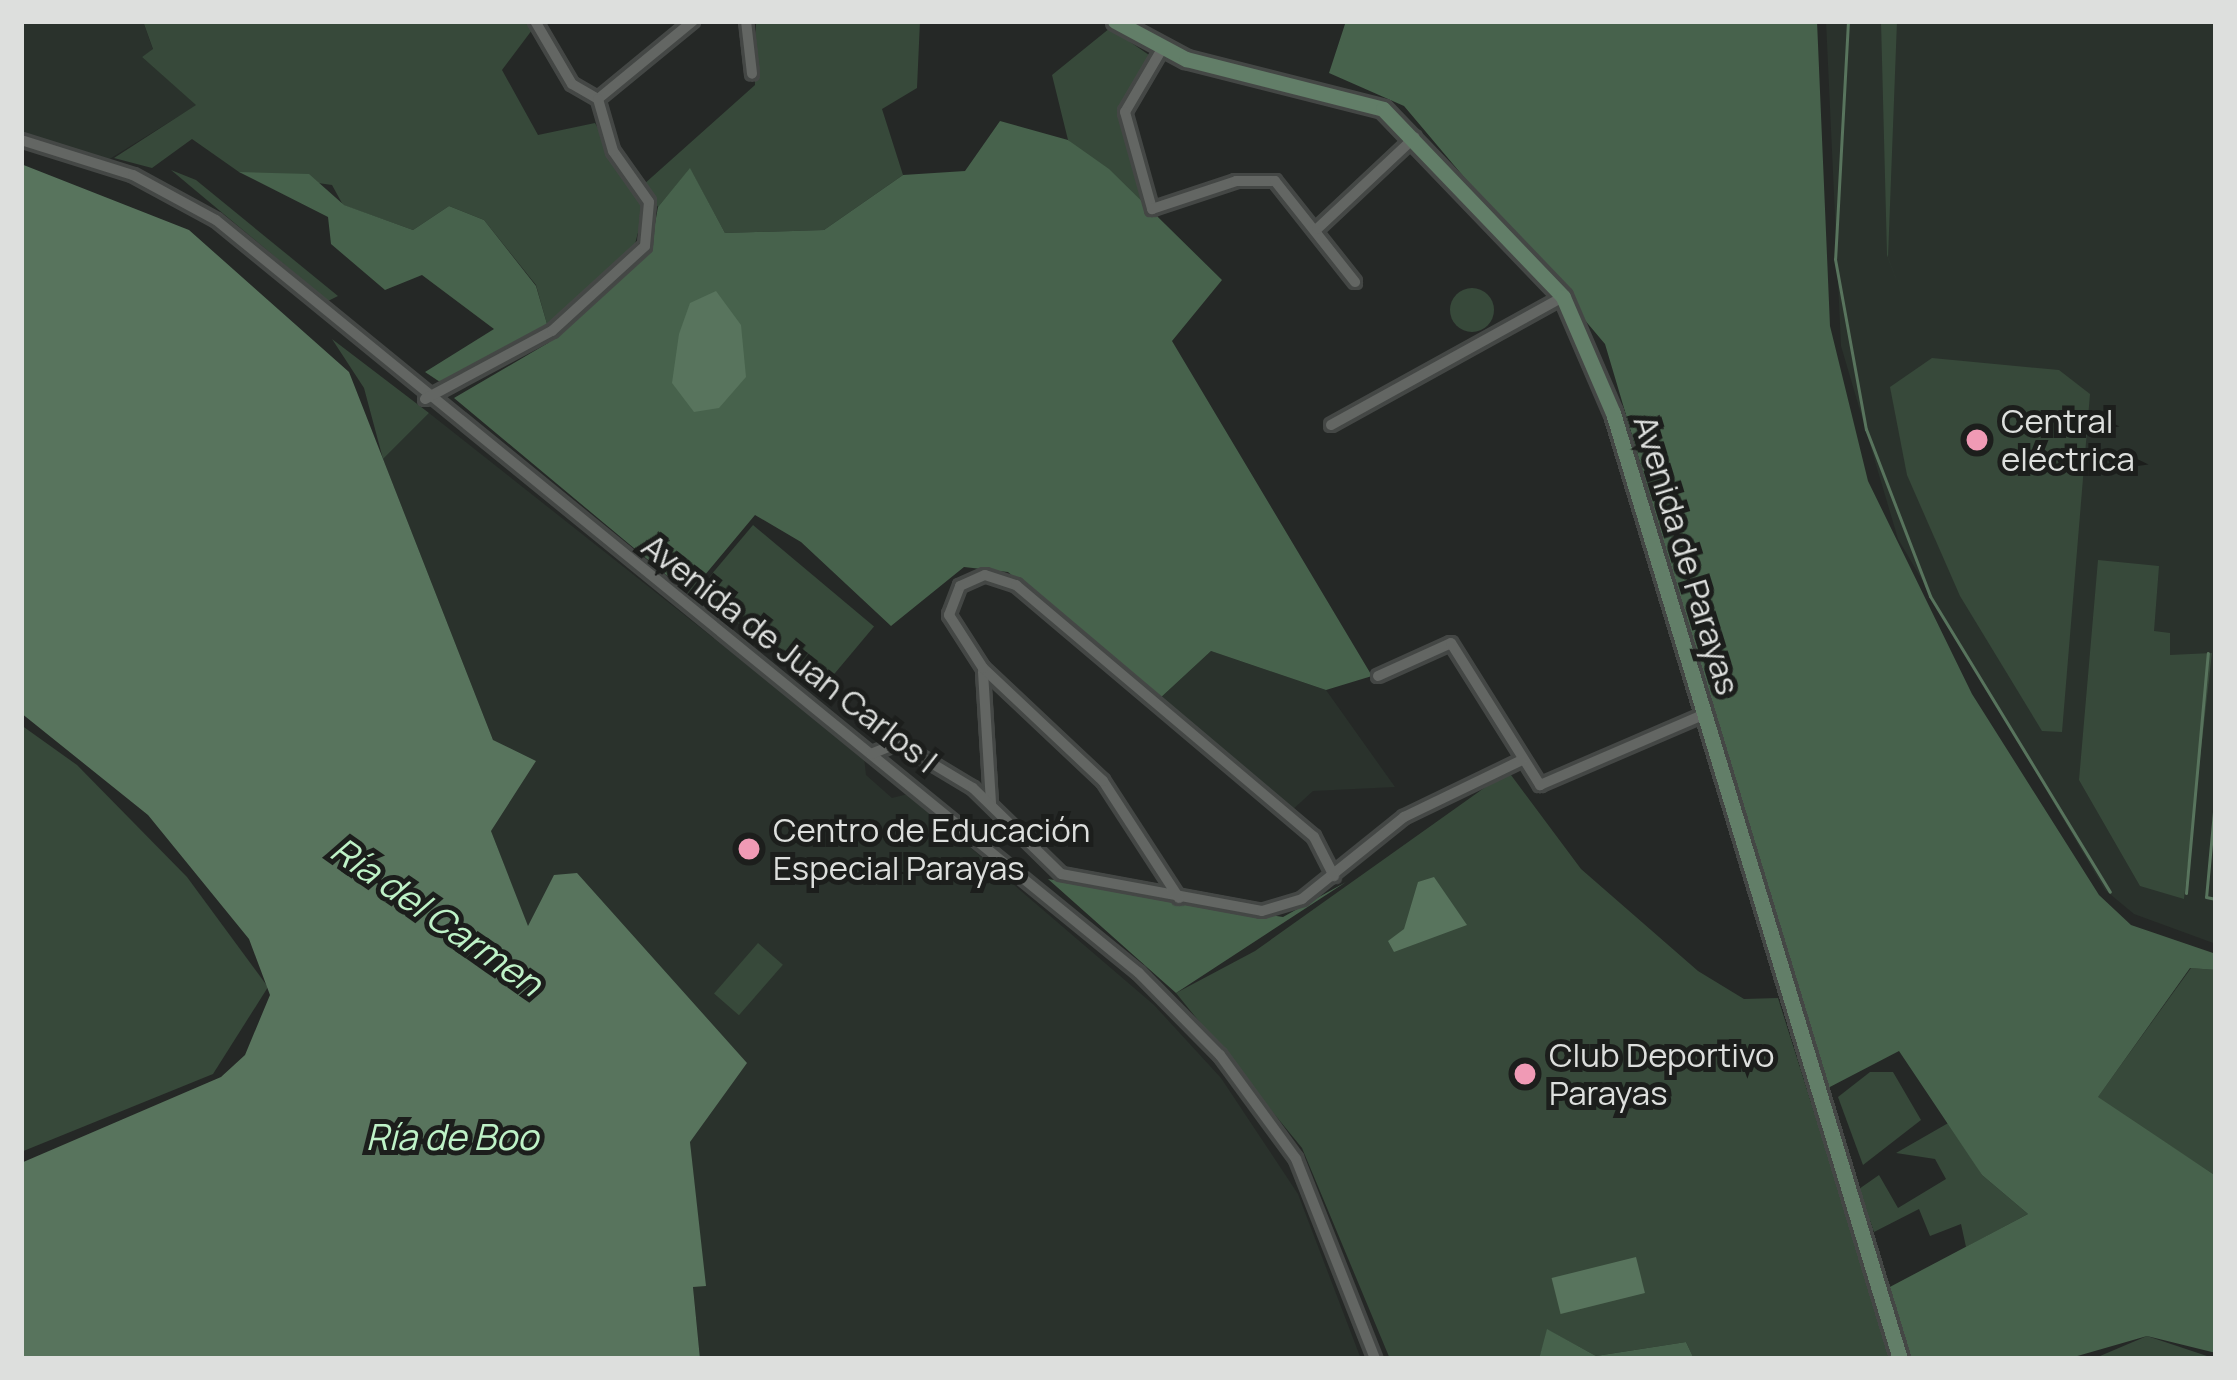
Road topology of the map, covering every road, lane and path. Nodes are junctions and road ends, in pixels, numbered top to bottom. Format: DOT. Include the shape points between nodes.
graph roads {
  1 [pos="535,21"];
  2 [pos="693,21"];
  3 [pos="746,21"];
  4 [pos="1114,21"];
  5 [pos="1162,49"];
  6 [pos="752,74"];
  7 [pos="598,99"];
  8 [pos="1417,135"];
  9 [pos="21,140"];
  10 [pos="1317,229"];
  11 [pos="1355,282"];
  12 [pos="1563,296"];
  13 [pos="425,399"];
  14 [pos="1331,425"];
  15 [pos="983,668"];
  16 [pos="1378,676"];
  17 [pos="1705,714"];
  18 [pos="871,754"];
  19 [pos="1520,761"];
  20 [pos="991,804"];
  21 [pos="1334,876"];
  22 [pos="1179,898"];
  23 [pos="1375,1359"];
  24 [pos="1900,1359"];
  1 -- 7 [label="street" via="572,84"];
  2 -- 7 [label="street"];
  3 -- 6 [label="street"];
  4 -- 5 [label="street, Avenida de Parayas"];
  5 -- 8 [label="street, Avenida de Parayas" via="1340,90"];
  5 -- 10 [label="street" via="1125,112 1152,209 1259,178 1281,185"];
  7 -- 13 [label="street" via="622,170 649,202 644,246 552,331"];
  8 -- 10 [label="street"];
  8 -- 12 [label="street, Avenida de Parayas"];
  9 -- 13 [label="street, Avenida de Juan Carlos I" via="195,207"];
  10 -- 11 [label="street"];
  12 -- 14 [label="street"];
  12 -- 17 [label="street, Avenida de Parayas" via="1613,413"];
  13 -- 18 [label="street, Avenida de Juan Carlos I"];
  15 -- 20 [label="street"];
  15 -- 21 [label="street" via="948,610 960,586 985,575 1016,585 1314,837"];
  15 -- 22 [label="street" via="1103,781"];
  16 -- 19 [label="street" via="1451,643"];
  17 -- 19 [label="street" via="1548,783"];
  17 -- 24 [label="street, Avenida de Parayas"];
  18 -- 20 [label="street" via="898,743"];
  18 -- 23 [label="street, Avenida de Juan Carlos I" via="1084,924 1220,1055 1296,1159"];
  19 -- 21 [label="street" via="1404,817"];
  20 -- 22 [label="street" via="1061,874"];
  21 -- 22 [label="street" via="1262,910"];
}
